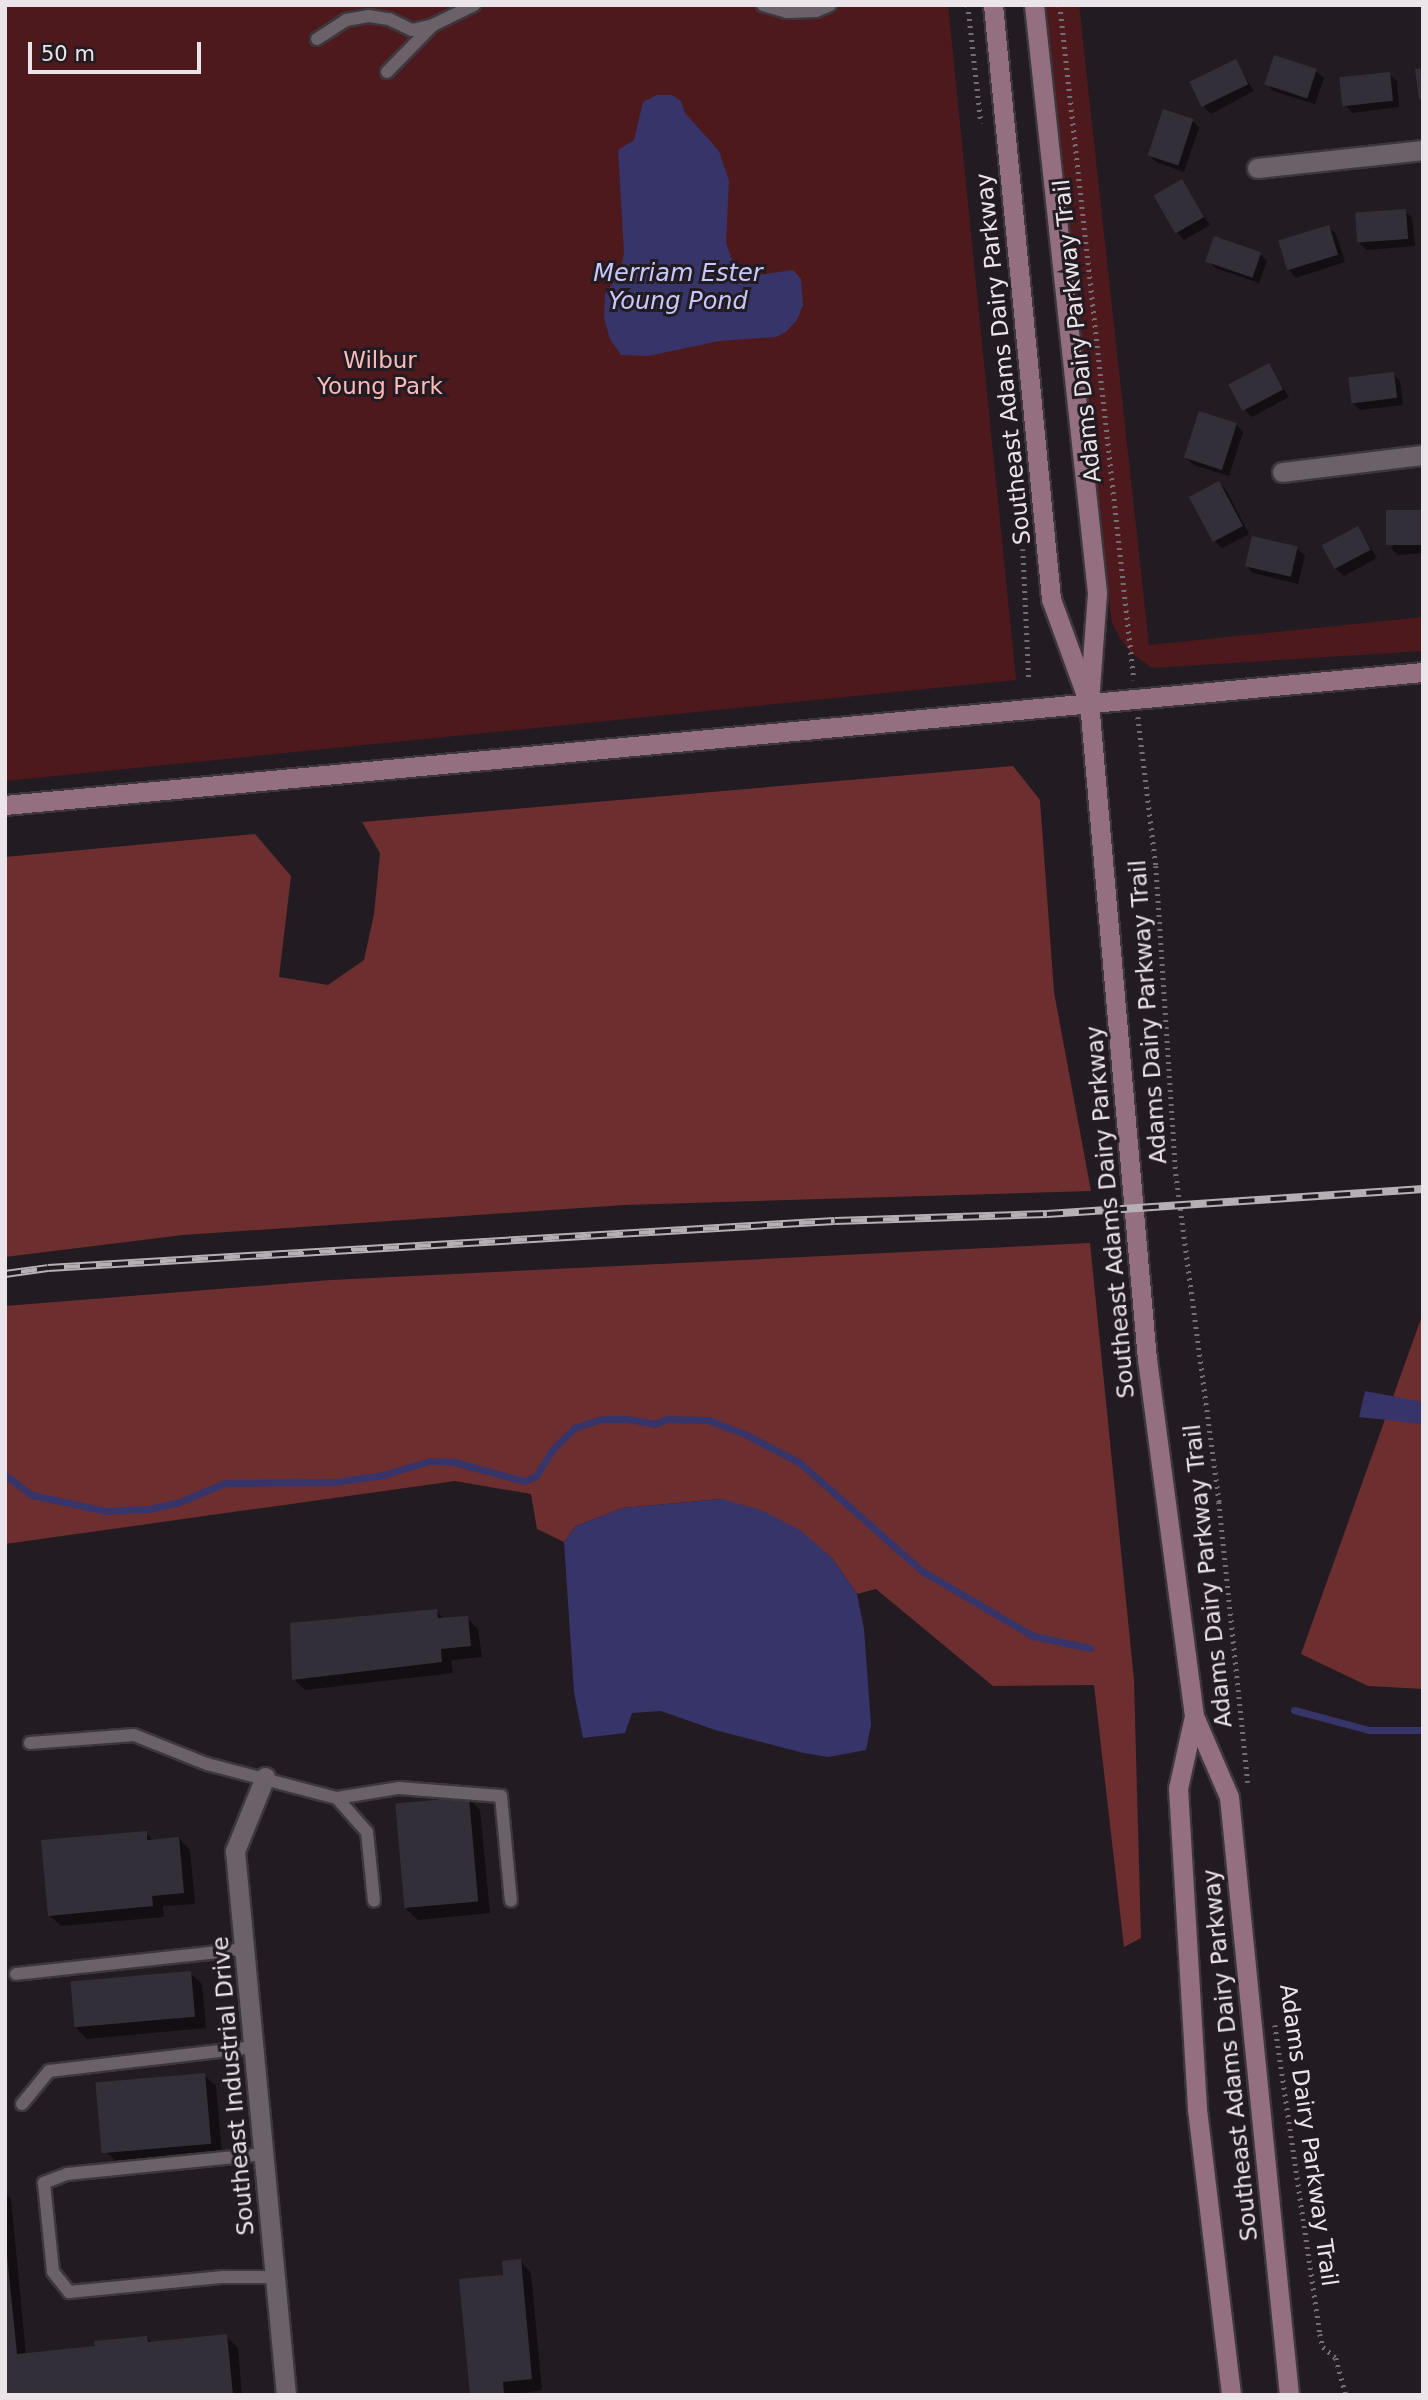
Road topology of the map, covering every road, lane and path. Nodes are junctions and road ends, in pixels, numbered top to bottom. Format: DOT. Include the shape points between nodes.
graph roads {
  1 [pos="474,5"];
  2 [pos="763,5"];
  3 [pos="830,5"];
  4 [pos="993,5"];
  5 [pos="1034,5"];
  6 [pos="1060,5"];
  7 [pos="433,25"];
  8 [pos="317,39"];
  9 [pos="387,72"];
  10 [pos="1423,150"];
  11 [pos="1257,168"];
  12 [pos="1423,455"];
  13 [pos="1282,472"];
  14 [pos="1130,653"];
  15 [pos="1423,672"];
  16 [pos="1089,702"];
  17 [pos="1141,745"];
  18 [pos="5,805"];
  19 [pos="1194,1716"];
  20 [pos="30,1743"];
  21 [pos="265,1777"];
  22 [pos="1248,1790"];
  23 [pos="337,1798"];
  24 [pos="374,1901"];
  25 [pos="511,1901"];
  26 [pos="245,1949"];
  27 [pos="16,1974"];
  28 [pos="1275,2022"];
  29 [pos="254,2047"];
  30 [pos="22,2104"];
  31 [pos="264,2154"];
  32 [pos="275,2277"];
  33 [pos="286,2395"];
  34 [pos="1231,2395"];
  35 [pos="1289,2395"];
  36 [pos="1346,2395"];
  1 -- 7 [label="lane"];
  2 -- 3 [label="lane" via="787,12 816,11"];
  4 -- 16 [label="main road, Southeast Adams Dairy Parkway" via="1051,598"];
  5 -- 16 [label="main road, Southeast Adams Dairy Parkway" via="1097,593"];
  6 -- 14 [label="path, Adams Dairy Parkway Trail"];
  7 -- 8 [label="lane" via="412,30 369,16 346,20"];
  7 -- 9 [label="lane"];
  10 -- 11 [label="street"];
  12 -- 13 [label="street"];
  15 -- 16 [label="main road"];
  16 -- 18 [label="main road"];
  16 -- 19 [label="main road, Southeast Adams Dairy Parkway" via="1147,1359"];
  17 -- 22 [label="path, Adams Dairy Parkway Trail" via="1156,866 1177,1174 1219,1502"];
  19 -- 34 [label="main road, Southeast Adams Dairy Parkway" via="1178,1788 1198,2109"];
  19 -- 35 [label="main road, Southeast Adams Dairy Parkway" via="1229,1797"];
  20 -- 21 [label="lane" via="134,1735 207,1764"];
  21 -- 23 [label="lane"];
  21 -- 26 [label="street, Southeast Industrial Drive" via="235,1851"];
  23 -- 24 [label="lane" via="367,1832"];
  23 -- 25 [label="lane" via="399,1788 501,1796"];
  26 -- 27 [label="lane"];
  26 -- 29 [label="street, Southeast Industrial Drive"];
  28 -- 36 [label="path, Adams Dairy Parkway Trail" via="1320,2334 1324,2347 1336,2358"];
  29 -- 30 [label="lane" via="49,2071"];
  29 -- 31 [label="street, Southeast Industrial Drive"];
  31 -- 32 [label="street, Southeast Industrial Drive"];
  31 -- 32 [label="lane" via="67,2174 44,2183 53,2273 69,2292 223,2277"];
  32 -- 33 [label="street, Southeast Industrial Drive"];
}
